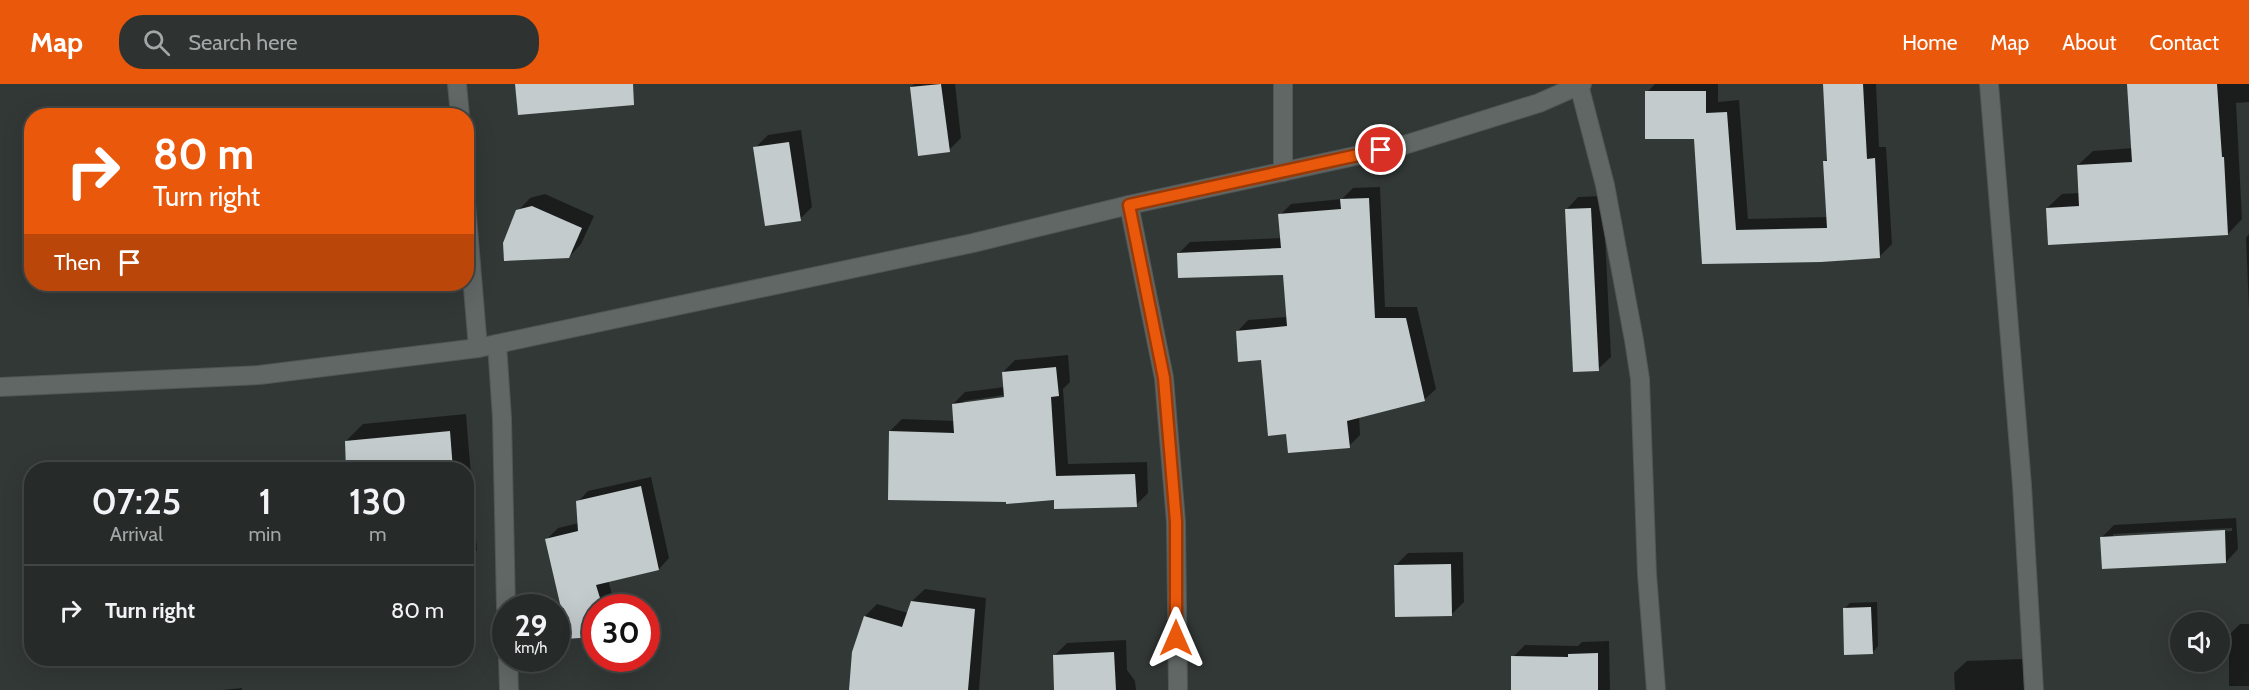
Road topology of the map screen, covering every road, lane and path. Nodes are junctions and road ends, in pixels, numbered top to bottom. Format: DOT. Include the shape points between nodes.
graph roads {
  1 [pos="457,84"];
  2 [pos="1283,84"];
  3 [pos="1989,84"];
  4 [pos="1581,85"];
  5 [pos="459,108"];
  6 [pos="1283,172"];
  7 [pos="1129,205"];
  8 [pos="473,291"];
  9 [pos="498,344"];
  10 [pos="478,348"];
  11 [pos="0,387"];
  12 [pos="507,594"];
  13 [pos="508,672"];
  14 [pos="508,690"];
  15 [pos="1178,690"];
  16 [pos="1656,690"];
  17 [pos="2034,690"];
  1 -- 5 [label="street"];
  2 -- 6 [label="street"];
  3 -- 17 [label="street" via="2022,485"];
  4 -- 6 [label="street" via="1539,103 1401,146"];
  4 -- 16 [label="street" via="1605,185 1640,380 1647,574"];
  6 -- 7 [label="street"];
  7 -- 9 [label="street" via="974,243"];
  7 -- 15 [label="street" via="1164,378 1176,522"];
  8 -- 10 [label="street"];
  9 -- 10 [label="street"];
  9 -- 12 [label="street"];
  10 -- 11 [label="street" via="259,375"];
  13 -- 14 [label="street"];
}
